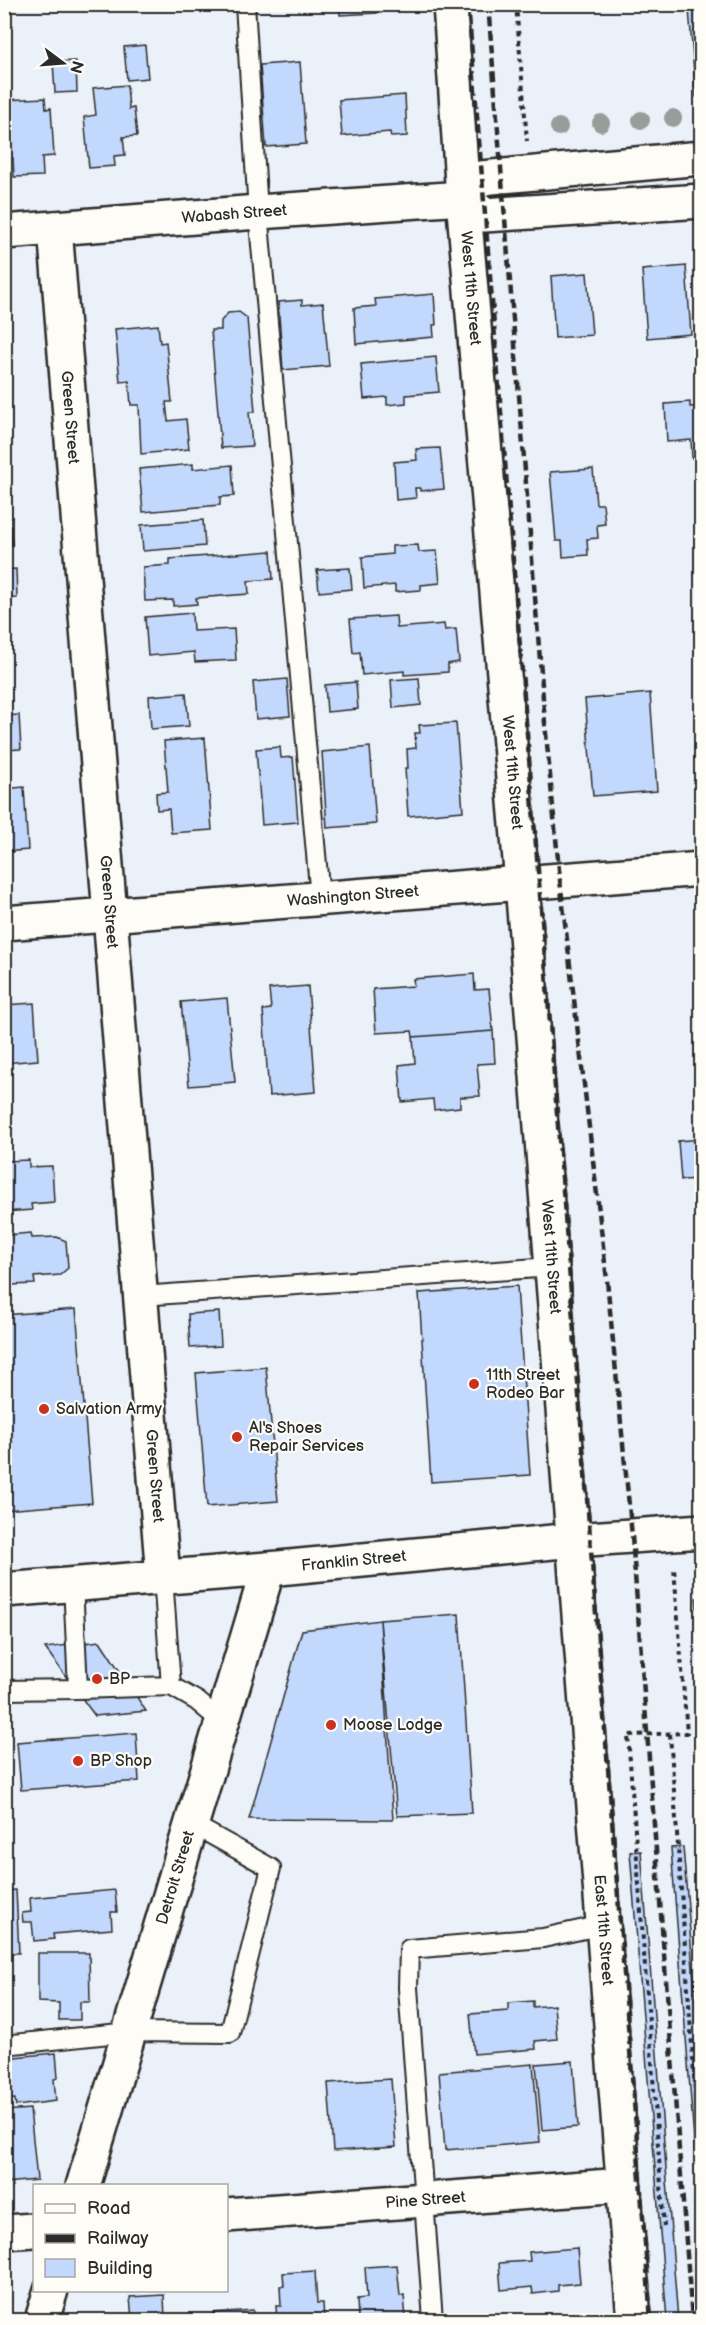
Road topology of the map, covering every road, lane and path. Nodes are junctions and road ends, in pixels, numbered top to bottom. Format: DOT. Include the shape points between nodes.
graph roads {
  1 [pos="245,4"];
  2 [pos="450,4"];
  3 [pos="516,4"];
  4 [pos="527,142"];
  5 [pos="702,158"];
  6 [pos="463,198"];
  7 [pos="702,201"];
  8 [pos="258,212"];
  9 [pos="55,228"];
  10 [pos="4,232"];
  11 [pos="702,869"];
  12 [pos="522,883"];
  13 [pos="320,898"];
  14 [pos="111,914"];
  15 [pos="4,923"];
  16 [pos="552,1267"];
  17 [pos="141,1296"];
  18 [pos="686,1532"];
  19 [pos="574,1540"];
  20 [pos="268,1569"];
  21 [pos="163,1577"];
  22 [pos="73,1584"];
  23 [pos="4,1590"];
  24 [pos="171,1686"];
  25 [pos="78,1689"];
  26 [pos="4,1690"];
  27 [pos="222,1722"];
  28 [pos="670,1734"];
  29 [pos="192,1824"];
  30 [pos="603,1925"];
  31 [pos="129,2032"];
  32 [pos="4,2045"];
  33 [pos="83,2184"];
  34 [pos="623,2185"];
  35 [pos="702,2188"];
  36 [pos="423,2201"];
  37 [pos="228,2215"];
  38 [pos="33,2230"];
  39 [pos="4,2232"];
  40 [pos="664,2238"];
  41 [pos="50,2292"];
  42 [pos="42,2320"];
  43 [pos="433,2320"];
  44 [pos="634,2320"];
  1 -- 8 [label="lane"];
  2 -- 6 [label="street, West 11th Street"];
  3 -- 4 [label="path"];
  5 -- 6 [label="street" via="481,178"];
  6 -- 7 [label="street" via="484,215"];
  6 -- 8 [label="street, Wabash Street"];
  6 -- 12 [label="street, West 11th Street"];
  8 -- 9 [label="street, Wabash Street"];
  8 -- 13 [label="lane"];
  9 -- 10 [label="street, Wabash Street"];
  9 -- 14 [label="street, Green Street"];
  11 -- 12 [label="street, Washington Street"];
  12 -- 13 [label="street, Washington Street"];
  12 -- 16 [label="street, West 11th Street"];
  13 -- 14 [label="street, Washington Street"];
  14 -- 15 [label="street, Washington Street"];
  14 -- 17 [label="street, Green Street"];
  16 -- 17 [label="lane"];
  16 -- 19 [label="street, West 11th Street"];
  17 -- 21 [label="street, Green Street"];
  18 -- 19 [label="street, Franklin Street"];
  18 -- 28 [label="path" via="687,1733"];
  19 -- 20 [label="street, Franklin Street"];
  19 -- 30 [label="street, East 11th Street"];
  20 -- 21 [label="street, Franklin Street"];
  20 -- 27 [label="street, Detroit Street"];
  21 -- 22 [label="street, Franklin Street"];
  21 -- 24 [label="lane"];
  22 -- 23 [label="street, Franklin Street"];
  22 -- 25 [label="lane"];
  24 -- 25 [label="lane"];
  24 -- 27 [label="lane"];
  25 -- 26 [label="lane"];
  27 -- 29 [label="street, Detroit Street"];
  28 -- 35 [label="path"];
  28 -- 40 [label="path" via="628,1735"];
  29 -- 31 [label="street, Detroit Street"];
  29 -- 31 [label="lane" via="271,1868 230,2033"];
  30 -- 34 [label="street, East 11th Street"];
  30 -- 36 [label="lane" via="543,1938 409,1949 408,1988"];
  31 -- 32 [label="lane"];
  31 -- 33 [label="street, Detroit Street"];
  34 -- 36 [label="street, Pine Street"];
  34 -- 44 [label="street, East 11th Street"];
  36 -- 37 [label="street, Pine Street"];
  36 -- 43 [label="lane"];
  38 -- 39 [label="street"];
  41 -- 42 [label="street"];
}
